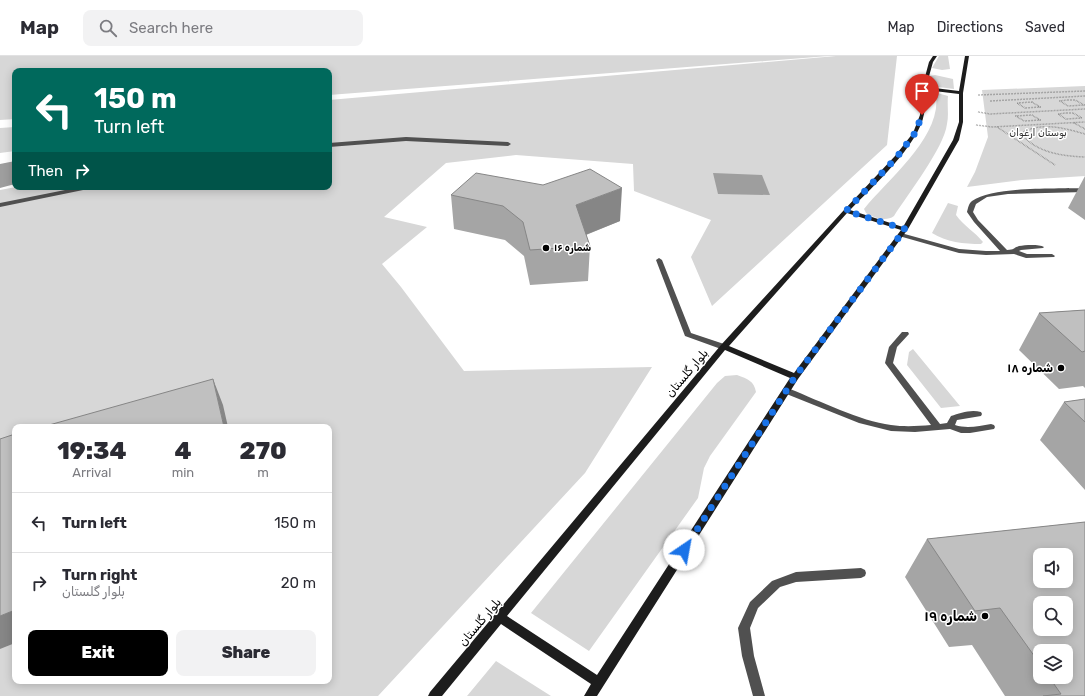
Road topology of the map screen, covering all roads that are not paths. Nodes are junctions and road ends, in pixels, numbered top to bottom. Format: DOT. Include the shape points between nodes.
graph roads {
  1 [pos="935,56"];
  2 [pos="967,56"];
  3 [pos="924,88"];
  4 [pos="961,93"];
  5 [pos="508,144"];
  6 [pos="332,145"];
  7 [pos="73,190"];
  8 [pos="1085,190"];
  9 [pos="0,205"];
  10 [pos="846,211"];
  11 [pos="903,232"];
  12 [pos="1041,247"];
  13 [pos="1015,252"];
  14 [pos="1006,253"];
  15 [pos="1052,256"];
  16 [pos="658,260"];
  17 [pos="905,334"];
  18 [pos="724,347"];
  19 [pos="795,377"];
  20 [pos="787,391"];
  21 [pos="978,414"];
  22 [pos="950,426"];
  23 [pos="938,427"];
  24 [pos="991,427"];
  25 [pos="861,573"];
  26 [pos="499,617"];
  27 [pos="599,683"];
  28 [pos="434,696"];
  29 [pos="590,696"];
  30 [pos="759,696"];
  1 -- 3 [label="main road, بلوار گلستان"];
  2 -- 4 [label="main road"];
  3 -- 4 [label="main road"];
  3 -- 10 [label="main road, بلوار گلستان" via="922,115 915,133 897,157"];
  4 -- 11 [label="main road" via="962,122 956,140"];
  5 -- 6 [label="street" via="406,139"];
  7 -- 9 [label="street"];
  8 -- 14 [label="street" via="1008,192 985,196 973,203 970,212"];
  10 -- 11 [label="main road"];
  10 -- 18 [label="main road, بلوار گلستان"];
  11 -- 14 [label="street" via="959,251"];
  11 -- 19 [label="main road"];
  12 -- 13 [label="street" via="1019,248"];
  13 -- 14 [label="street"];
  13 -- 15 [label="street" via="1026,256"];
  16 -- 18 [label="street" via="688,334"];
  17 -- 23 [label="street" via="895,342 890,351 889,363"];
  18 -- 19 [label="main road"];
  18 -- 26 [label="main road, بلوار گلستان"];
  19 -- 20 [label="main road"];
  20 -- 23 [label="street" via="862,421 915,429"];
  20 -- 27 [label="main road"];
  21 -- 22 [label="street" via="954,418"];
  22 -- 23 [label="street"];
  22 -- 24 [label="street" via="961,430"];
  25 -- 30 [label="street" via="796,577 776,584 754,605 744,628 748,656"];
  26 -- 27 [label="main road"];
  26 -- 28 [label="main road, بلوار گلستان"];
  27 -- 29 [label="main road"];
}
